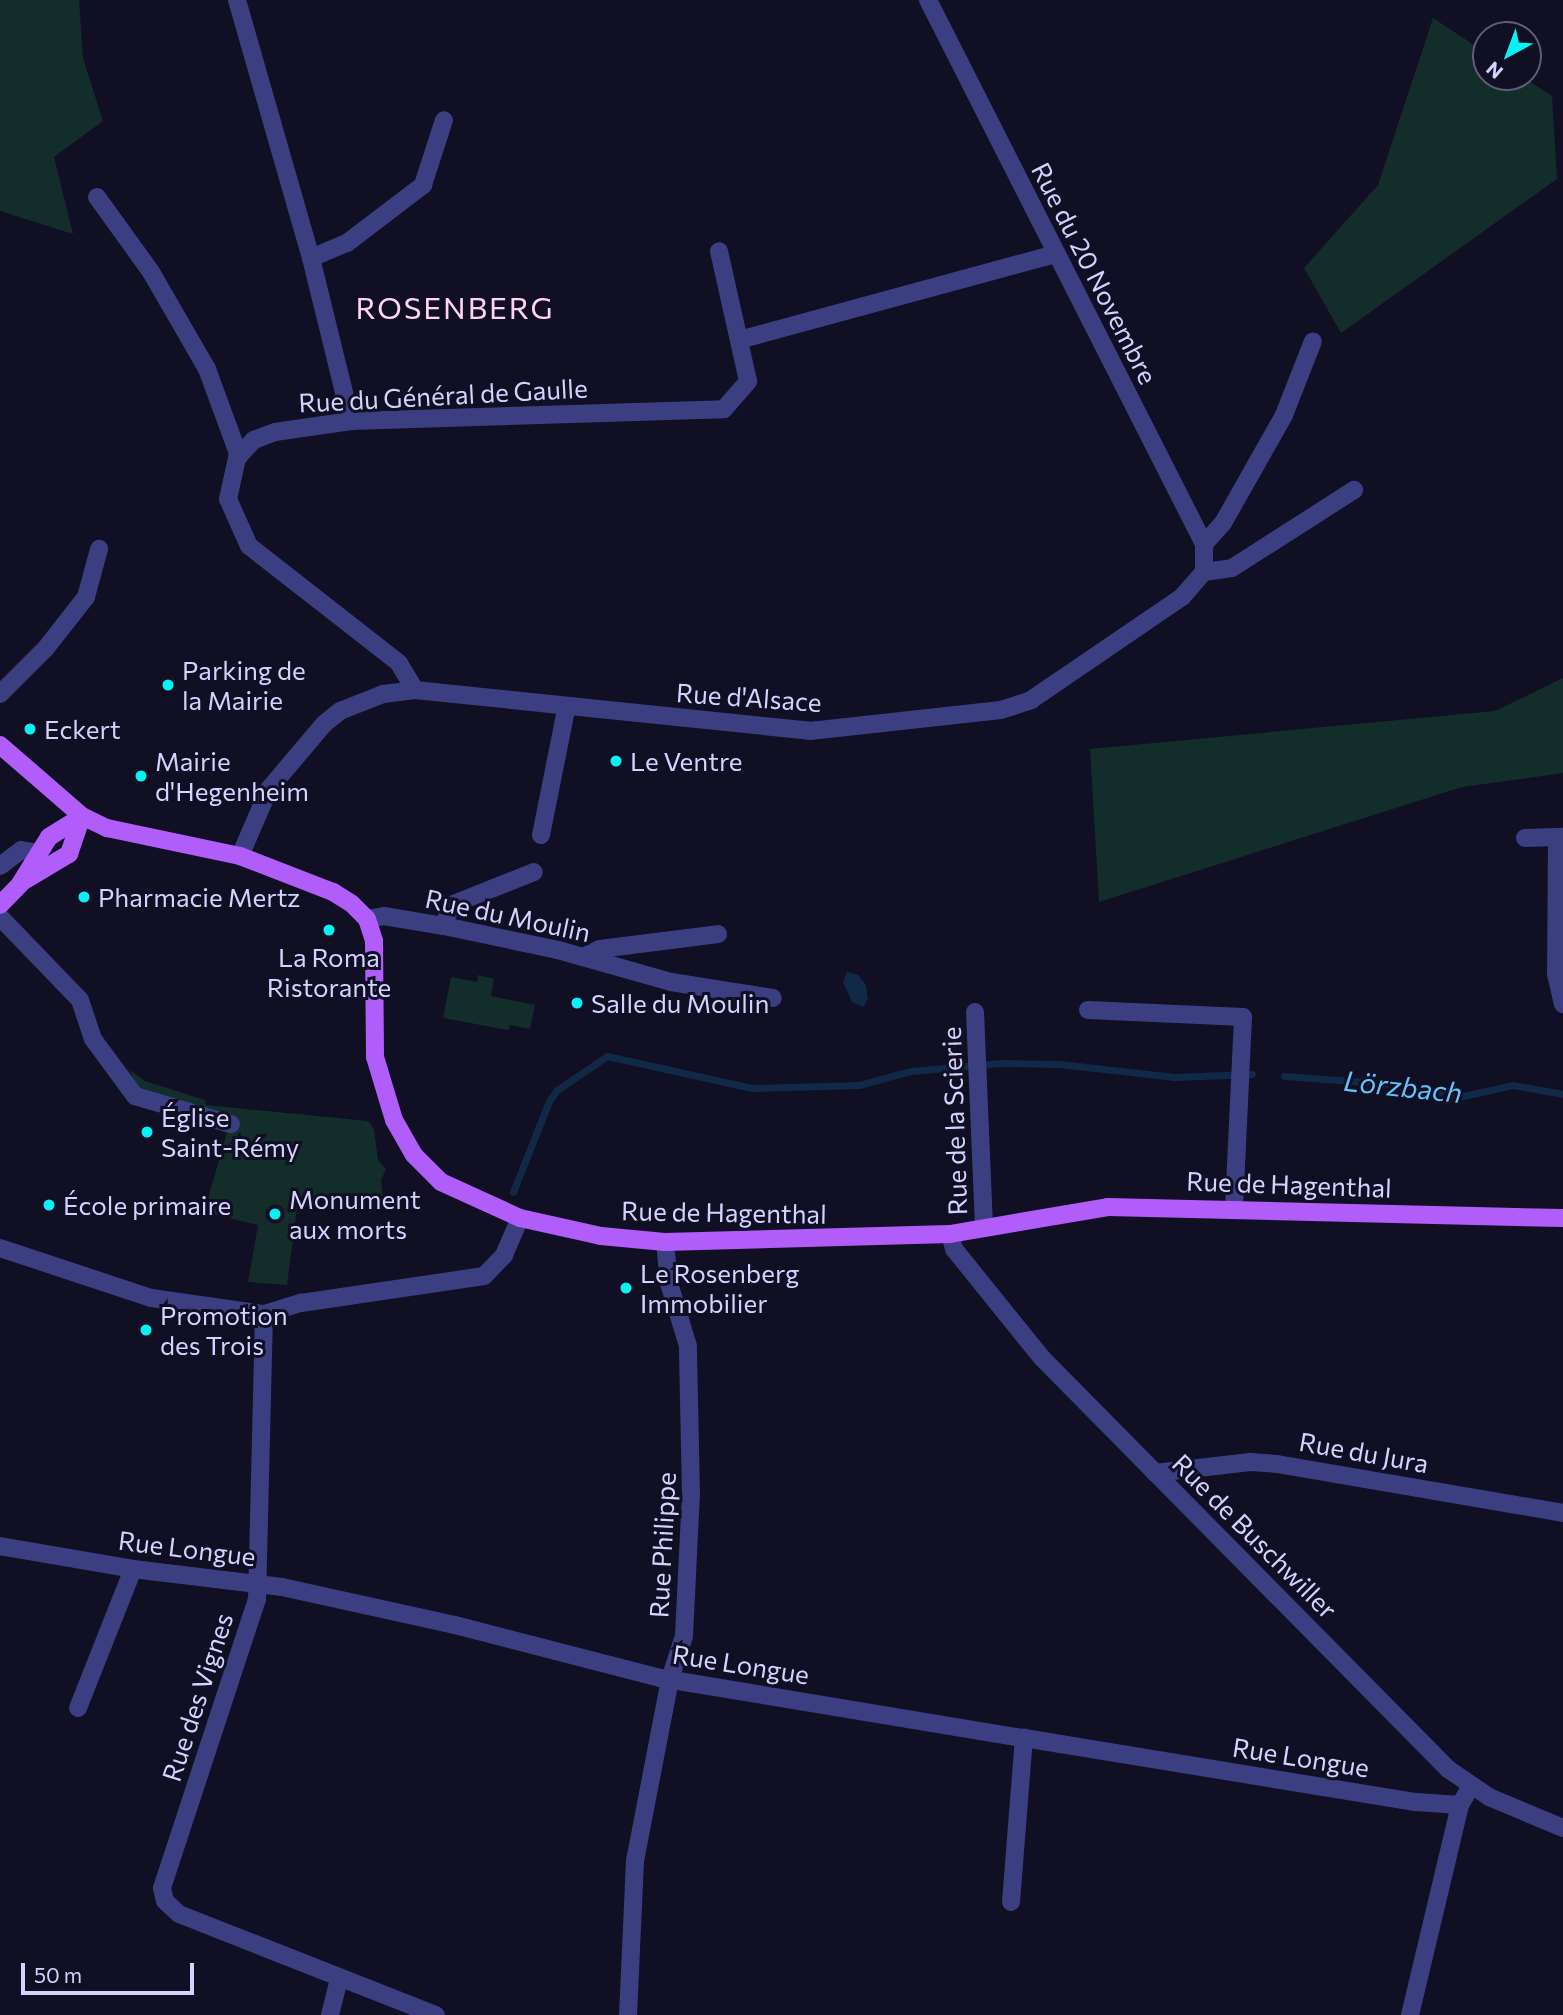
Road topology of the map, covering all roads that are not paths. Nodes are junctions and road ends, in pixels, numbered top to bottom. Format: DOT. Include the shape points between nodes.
graph roads {
  1 [pos="237,0"];
  2 [pos="928,0"];
  3 [pos="444,120"];
  4 [pos="97,197"];
  5 [pos="719,251"];
  6 [pos="1055,254"];
  7 [pos="311,258"];
  8 [pos="739,340"];
  9 [pos="1313,341"];
  10 [pos="351,421"];
  11 [pos="239,456"];
  12 [pos="1354,490"];
  13 [pos="1204,544"];
  14 [pos="99,549"];
  15 [pos="1204,572"];
  16 [pos="415,690"];
  17 [pos="0,694"];
  18 [pos="566,709"];
  19 [pos="0,745"];
  20 [pos="82,816"];
  21 [pos="541,835"];
  22 [pos="1560,837"];
  23 [pos="1525,838"];
  24 [pos="38,853"];
  25 [pos="240,856"];
  26 [pos="0,866"];
  27 [pos="534,872"];
  28 [pos="20,884"];
  29 [pos="0,905"];
  30 [pos="0,917"];
  31 [pos="366,919"];
  32 [pos="444,926"];
  33 [pos="718,934"];
  34 [pos="583,957"];
  35 [pos="773,998"];
  36 [pos="1563,1004"];
  37 [pos="1088,1010"];
  38 [pos="975,1012"];
  39 [pos="232,1124"];
  40 [pos="1234,1209"];
  41 [pos="520,1218"];
  42 [pos="1563,1218"];
  43 [pos="985,1228"];
  44 [pos="950,1234"];
  45 [pos="664,1242"];
  46 [pos="0,1248"];
  47 [pos="264,1314"];
  48 [pos="1156,1473"];
  49 [pos="1563,1513"];
  50 [pos="0,1546"];
  51 [pos="133,1569"];
  52 [pos="259,1583"];
  53 [pos="670,1679"];
  54 [pos="78,1708"];
  55 [pos="1024,1738"];
  56 [pos="1470,1788"];
  57 [pos="1460,1805"];
  58 [pos="1563,1828"];
  59 [pos="1011,1902"];
  60 [pos="339,1980"];
  61 [pos="330,2015"];
  62 [pos="436,2015"];
  63 [pos="628,2015"];
  64 [pos="1410,2015"];
  1 -- 7 [label="street"];
  2 -- 6 [label="street, Rue du 20 Novembre"];
  3 -- 7 [label="street" via="423,186 347,243"];
  4 -- 11 [label="street" via="151,272 207,369"];
  5 -- 8 [label="street, Rue du Général de Gaulle"];
  6 -- 8 [label="street"];
  6 -- 13 [label="street, Rue du 20 Novembre"];
  7 -- 10 [label="street"];
  8 -- 10 [label="street, Rue du Général de Gaulle" via="748,381 724,409"];
  9 -- 13 [label="street" via="1284,415 1223,523"];
  10 -- 11 [label="street, Rue du Général de Gaulle" via="275,432 254,440"];
  11 -- 16 [label="street" via="230,476 228,499 249,546 399,663"];
  12 -- 15 [label="street" via="1233,568"];
  13 -- 15 [label="street, Rue du 20 Novembre"];
  14 -- 17 [label="street" via="86,597 46,648"];
  15 -- 18 [label="street, Rue d'Alsace" via="1182,597 1031,700 1001,710 810,731"];
  16 -- 18 [label="street, Rue d'Alsace"];
  16 -- 25 [label="street, Rue d'Alsace" via="383,694 340,711 324,724 269,789"];
  18 -- 21 [label="street"];
  19 -- 20 [label="main road"];
  20 -- 24 [label="main road" via="50,837"];
  20 -- 25 [label="main road" via="107,828"];
  20 -- 28 [label="main road" via="69,853"];
  22 -- 23 [label="street"];
  22 -- 36 [label="street" via="1556,974"];
  24 -- 26 [label="street" via="21,850"];
  24 -- 28 [label="main road"];
  25 -- 31 [label="main road" via="333,892"];
  27 -- 32 [label="street" via="451,905"];
  28 -- 29 [label="main road"];
  30 -- 39 [label="street" via="80,1000 93,1039 135,1096"];
  31 -- 32 [label="street, Rue du Moulin" via="384,916"];
  31 -- 41 [label="main road, Rue de Hagenthal" via="374,941 375,1057 394,1119 414,1155 441,1182"];
  32 -- 34 [label="street, Rue du Moulin"];
  33 -- 34 [label="street" via="600,949"];
  34 -- 35 [label="street, Rue du Moulin" via="636,975"];
  37 -- 40 [label="street" via="1243,1017"];
  38 -- 43 [label="street, Rue de la Scierie"];
  40 -- 42 [label="main road, Rue de Hagenthal"];
  40 -- 43 [label="main road, Rue de Hagenthal" via="1077,1210"];
  41 -- 45 [label="main road, Rue de Hagenthal" via="601,1236"];
  41 -- 47 [label="street" via="504,1255 484,1276 301,1303"];
  43 -- 44 [label="main road, Rue de Hagenthal"];
  44 -- 45 [label="main road, Rue de Hagenthal"];
  44 -- 48 [label="street, Rue de Buschwiller" via="954,1249 1042,1358"];
  45 -- 53 [label="street, Rue Philippe" via="669,1283 688,1346 693,1412 684,1636"];
  46 -- 47 [label="street" via="151,1298"];
  47 -- 52 [label="street, Rue des Vignes"];
  48 -- 49 [label="street, Rue du Jura" via="1250,1462 1277,1464"];
  48 -- 56 [label="street, Rue de Buschwiller"];
  50 -- 51 [label="street, Rue Longue"];
  51 -- 52 [label="street, Rue Longue"];
  51 -- 54 [label="street"];
  52 -- 53 [label="street, Rue Longue" via="455,1625"];
  52 -- 60 [label="street, Rue des Vignes" via="162,1888 165,1901 179,1914"];
  53 -- 55 [label="street, Rue Longue"];
  53 -- 63 [label="street, Rue Philippe" via="635,1861"];
  55 -- 57 [label="street, Rue Longue"];
  55 -- 59 [label="street"];
  56 -- 57 [label="street"];
  56 -- 58 [label="street, Rue de Buschwiller"];
  57 -- 64 [label="street"];
  60 -- 61 [label="street"];
  60 -- 62 [label="street, Rue des Vignes"];
}
